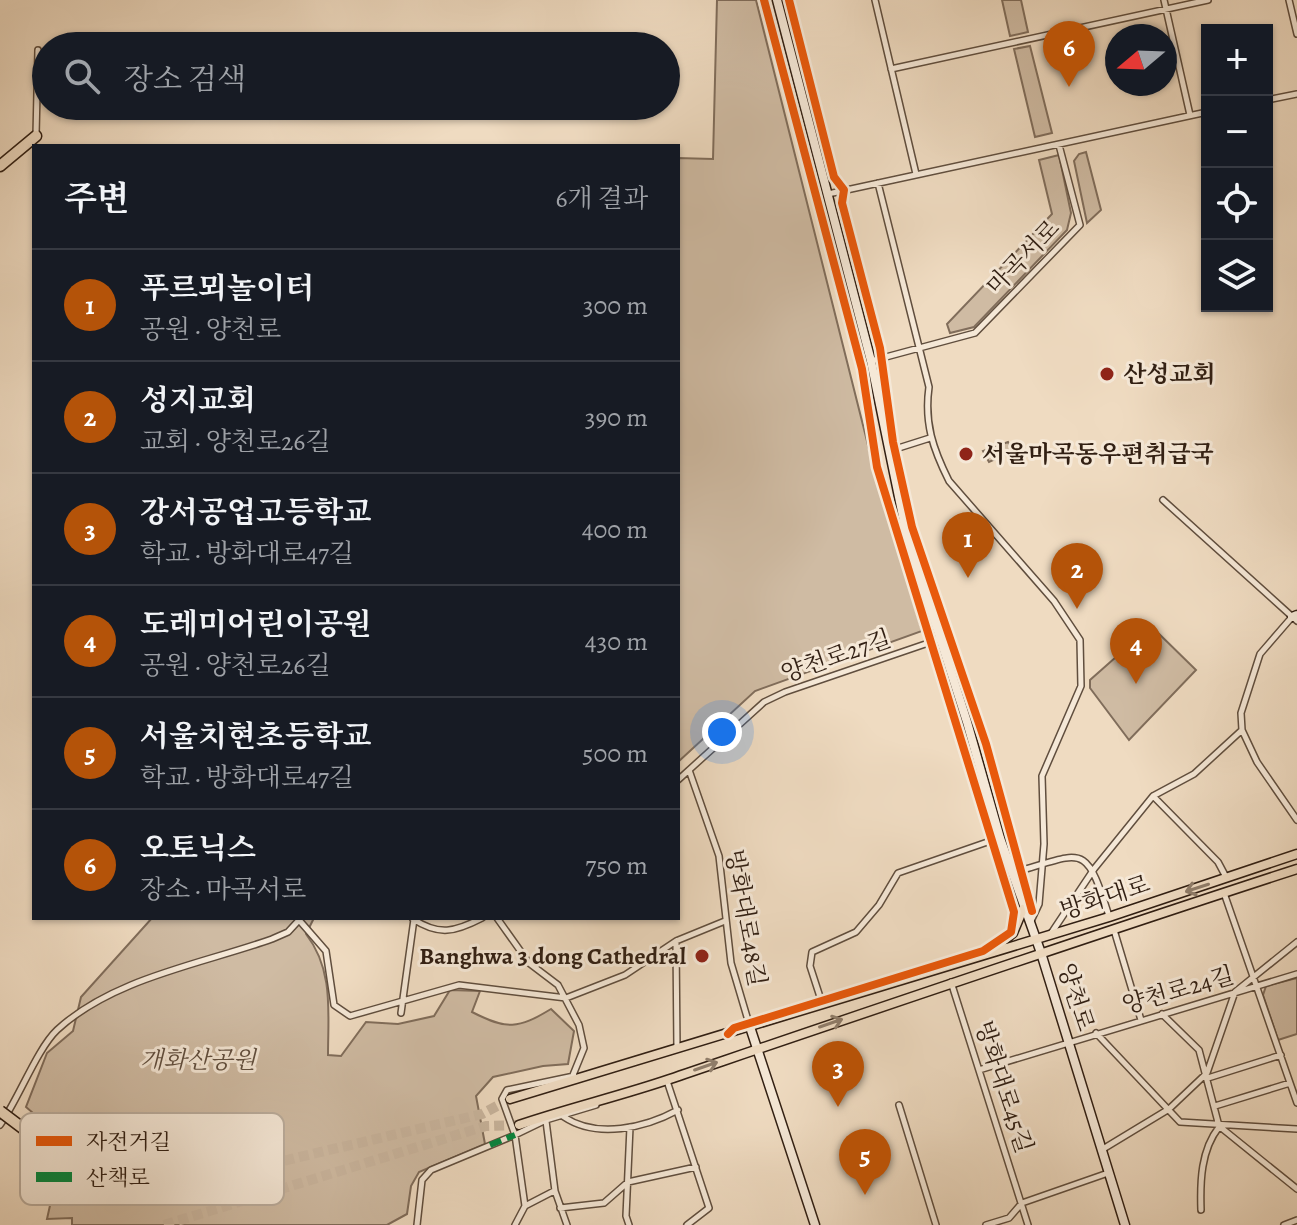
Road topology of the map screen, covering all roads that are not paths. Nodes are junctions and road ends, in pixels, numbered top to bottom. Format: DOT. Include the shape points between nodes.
graph roads {
  1 [pos="777,0"];
  2 [pos="875,0"];
  3 [pos="1164,0"];
  4 [pos="1208,0"];
  5 [pos="1289,0"];
  6 [pos="1166,9"];
  7 [pos="1297,34"];
  8 [pos="891,69"];
  9 [pos="1297,94"];
  10 [pos="1273,99"];
  11 [pos="1201,113"];
  12 [pos="1190,115"];
  13 [pos="36,120"];
  14 [pos="36,136"];
  15 [pos="1059,145"];
  16 [pos="0,166"];
  17 [pos="917,174"];
  18 [pos="878,183"];
  19 [pos="828,194"];
  20 [pos="919,348"];
  21 [pos="871,361"];
  22 [pos="930,438"];
  23 [pos="888,451"];
  24 [pos="1163,500"];
  25 [pos="1295,618"];
  26 [pos="940,639"];
  27 [pos="1242,730"];
  28 [pos="689,770"];
  29 [pos="680,778"];
  30 [pos="1153,796"];
  31 [pos="1297,820"];
  32 [pos="1000,838"];
  33 [pos="1297,854"];
  34 [pos="1040,865"];
  35 [pos="1094,869"];
  36 [pos="1297,869"];
  37 [pos="1011,873"];
  38 [pos="1226,878"];
  39 [pos="1224,893"];
  40 [pos="1023,909"];
  41 [pos="1109,917"];
  42 [pos="299,920"];
  43 [pos="301,920"];
  44 [pos="413,920"];
  45 [pos="415,920"];
  46 [pos="478,920"];
  47 [pos="498,920"];
  48 [pos="725,921"];
  49 [pos="1029,925"];
  50 [pos="1113,929"];
  51 [pos="1048,936"];
  52 [pos="1036,939"];
  53 [pos="676,941"];
  54 [pos="1297,942"];
  55 [pos="1041,953"];
  56 [pos="986,955"];
  57 [pos="1297,974"];
  58 [pos="1254,976"];
  59 [pos="951,982"];
  60 [pos="1258,986"];
  61 [pos="1235,992"];
  62 [pos="566,998"];
  63 [pos="402,1002"];
  64 [pos="822,1003"];
  65 [pos="401,1013"];
  66 [pos="1162,1013"];
  67 [pos="1141,1020"];
  68 [pos="750,1027"];
  69 [pos="1096,1033"];
  70 [pos="1069,1041"];
  71 [pos="757,1049"];
  72 [pos="677,1050"];
  73 [pos="1281,1055"];
  74 [pos="643,1060"];
  75 [pos="979,1070"];
  76 [pos="572,1076"];
  77 [pos="1207,1076"];
  78 [pos="667,1080"];
  79 [pos="1290,1083"];
  80 [pos="654,1084"];
  81 [pos="510,1099"];
  82 [pos="1297,1103"];
  83 [pos="899,1105"];
  84 [pos="1215,1106"];
  85 [pos="1169,1109"];
  86 [pos="678,1110"];
  87 [pos="0,1111"];
  88 [pos="563,1117"];
  89 [pos="546,1120"];
  90 [pos="0,1125"];
  91 [pos="519,1125"];
  92 [pos="20,1126"];
  93 [pos="1219,1126"];
  94 [pos="630,1127"];
  95 [pos="1297,1129"];
  96 [pos="515,1135"];
  97 [pos="1102,1150"];
  98 [pos="696,1167"];
  99 [pos="1108,1173"];
  100 [pos="628,1182"];
  101 [pos="1297,1189"];
  102 [pos="555,1191"];
  103 [pos="1022,1203"];
  104 [pos="525,1206"];
  105 [pos="560,1208"];
  106 [pos="1201,1210"];
  107 [pos="1297,1220"];
  108 [pos="417,1225"];
  109 [pos="515,1225"];
  110 [pos="567,1225"];
  111 [pos="629,1225"];
  112 [pos="687,1225"];
  113 [pos="815,1225"];
  114 [pos="936,1225"];
  115 [pos="986,1225"];
  116 [pos="1028,1225"];
  117 [pos="1125,1225"];
  118 [pos="1284,1225"];
  1 -- 19 [label="main road, 양천로"];
  2 -- 8 [label="street"];
  3 -- 6 [label="street"];
  4 -- 6 [label="street"];
  5 -- 7 [label="street"];
  6 -- 8 [label="street"];
  6 -- 12 [label="street"];
  8 -- 17 [label="street"];
  9 -- 10 [label="street"];
  11 -- 12 [label="street"];
  12 -- 15 [label="street"];
  13 -- 14 [label="street"];
  14 -- 16 [label="highway"];
  15 -- 17 [label="street"];
  15 -- 20 [label="street, 마곡서로" via="1080,225 975,333"];
  17 -- 18 [label="street"];
  18 -- 19 [label="street"];
  18 -- 20 [label="street"];
  19 -- 21 [label="main road, 양천로"];
  20 -- 21 [label="street, 마곡서로"];
  20 -- 22 [label="street" via="929,387 925,416"];
  21 -- 23 [label="main road, 양천로"];
  22 -- 23 [label="street"];
  22 -- 34 [label="street" via="949,481 1054,601 1080,640 1081,686 1042,776"];
  23 -- 26 [label="main road, 양천로"];
  24 -- 25 [label="street"];
  25 -- 27 [label="street" via="1260,654 1241,706"];
  26 -- 28 [label="street, 양천로27길" via="774,697"];
  26 -- 32 [label="main road, 양천로"];
  27 -- 30 [label="street" via="1194,774"];
  27 -- 31 [label="street"];
  28 -- 29 [label="street, 양천로27길"];
  28 -- 48 [label="street, 방화대로48길" via="719,856"];
  30 -- 35 [label="street"];
  30 -- 38 [label="street" via="1218,862"];
  32 -- 37 [label="main road, 양천로"];
  32 -- 64 [label="street" via="894,877 856,932 810,955"];
  33 -- 38 [label="main road, 방화대로"];
  34 -- 35 [label="street" via="1072,856"];
  34 -- 37 [label="street"];
  34 -- 49 [label="street" via="1039,904"];
  35 -- 41 [label="street"];
  35 -- 51 [label="street"];
  36 -- 39 [label="main road, 방화대로"];
  37 -- 40 [label="main road, 양천로"];
  38 -- 41 [label="main road, 방화대로, one-way"];
  39 -- 50 [label="main road, 방화대로"];
  39 -- 58 [label="street"];
  40 -- 49 [label="main road, 양천로"];
  40 -- 56 [label="main road" via="1013,933"];
  41 -- 51 [label="main road, 방화대로"];
  42 -- 90 [label="street" via="272,939 123,990 90,1007 56,1031"];
  43 -- 63 [label="street" via="326,951 329,986 340,1011 350,1016"];
  44 -- 63 [label="street"];
  45 -- 46 [label="street" via="443,932"];
  47 -- 62 [label="street" via="519,951"];
  48 -- 53 [label="street"];
  48 -- 68 [label="street, 방화대로48길"];
  49 -- 52 [label="main road, 양천로"];
  50 -- 55 [label="main road, 방화대로"];
  50 -- 67 [label="street"];
  51 -- 52 [label="main road, 방화대로"];
  52 -- 55 [label="main road, 양천로"];
  52 -- 56 [label="main road, 방화대로"];
  53 -- 62 [label="street" via="625,975"];
  53 -- 72 [label="street"];
  54 -- 58 [label="street"];
  55 -- 59 [label="main road, 방화대로"];
  55 -- 70 [label="main road, 양천로"];
  56 -- 64 [label="main road, 방화대로"];
  57 -- 60 [label="street, 양천로24길"];
  58 -- 60 [label="street"];
  58 -- 61 [label="street"];
  71 -- 59 [label="main road, 방화대로, one-way"];
  59 -- 75 [label="street, 방화대로45길"];
  60 -- 61 [label="street, 양천로24길"];
  60 -- 73 [label="street"];
  61 -- 66 [label="street, 양천로24길"];
  61 -- 77 [label="street"];
  62 -- 63 [label="street" via="459,985"];
  62 -- 76 [label="street" via="584,1048"];
  63 -- 65 [label="street"];
  64 -- 68 [label="main road, 방화대로"];
  66 -- 67 [label="street, 양천로24길"];
  66 -- 77 [label="street" via="1199,1050"];
  67 -- 69 [label="street, 양천로24길"];
  68 -- 71 [label="main road"];
  68 -- 72 [label="main road, 방화대로"];
  69 -- 70 [label="street, 양천로24길"];
  69 -- 85 [label="street"];
  70 -- 75 [label="street, 양천로24길"];
  70 -- 97 [label="main road, 양천로"];
  78 -- 71 [label="main road, 방화대로, one-way"];
  71 -- 113 [label="main road"];
  72 -- 74 [label="main road, 방화대로"];
  73 -- 77 [label="street"];
  73 -- 79 [label="street"];
  74 -- 76 [label="street"];
  74 -- 81 [label="main road, 방화대로"];
  75 -- 103 [label="street, 방화대로45길"];
  76 -- 96 [label="street" via="507,1090 502,1099"];
  77 -- 84 [label="street"];
  77 -- 85 [label="street"];
  78 -- 80 [label="main road, 방화대로"];
  78 -- 86 [label="street"];
  79 -- 82 [label="street"];
  79 -- 84 [label="street"];
  80 -- 88 [label="street"];
  80 -- 91 [label="main road, 방화대로"];
  83 -- 114 [label="street"];
  84 -- 93 [label="street"];
  85 -- 93 [label="street" via="1180,1122"];
  85 -- 97 [label="street"];
  86 -- 94 [label="street" via="655,1123"];
  86 -- 98 [label="street"];
  87 -- 92 [label="highway, bridge"];
  88 -- 89 [label="street"];
  88 -- 94 [label="street" via="576,1125"];
  89 -- 96 [label="street"];
  89 -- 102 [label="street"];
  93 -- 95 [label="street"];
  93 -- 101 [label="street"];
  93 -- 106 [label="street" via="1200,1178"];
  94 -- 100 [label="street"];
  96 -- 104 [label="street"];
  96 -- 108 [label="street" via="431,1170 422,1180"];
  97 -- 99 [label="main road, 양천로"];
  98 -- 100 [label="street"];
  98 -- 112 [label="street" via="709,1208"];
  99 -- 103 [label="street"];
  99 -- 117 [label="main road, 양천로"];
  100 -- 105 [label="street" via="604,1203"];
  100 -- 111 [label="street"];
  102 -- 104 [label="street"];
  102 -- 105 [label="street"];
  103 -- 115 [label="street" via="1009,1218"];
  103 -- 116 [label="street, 방화대로45길"];
  104 -- 109 [label="street"];
  105 -- 110 [label="street"];
  107 -- 118 [label="street"];
}
